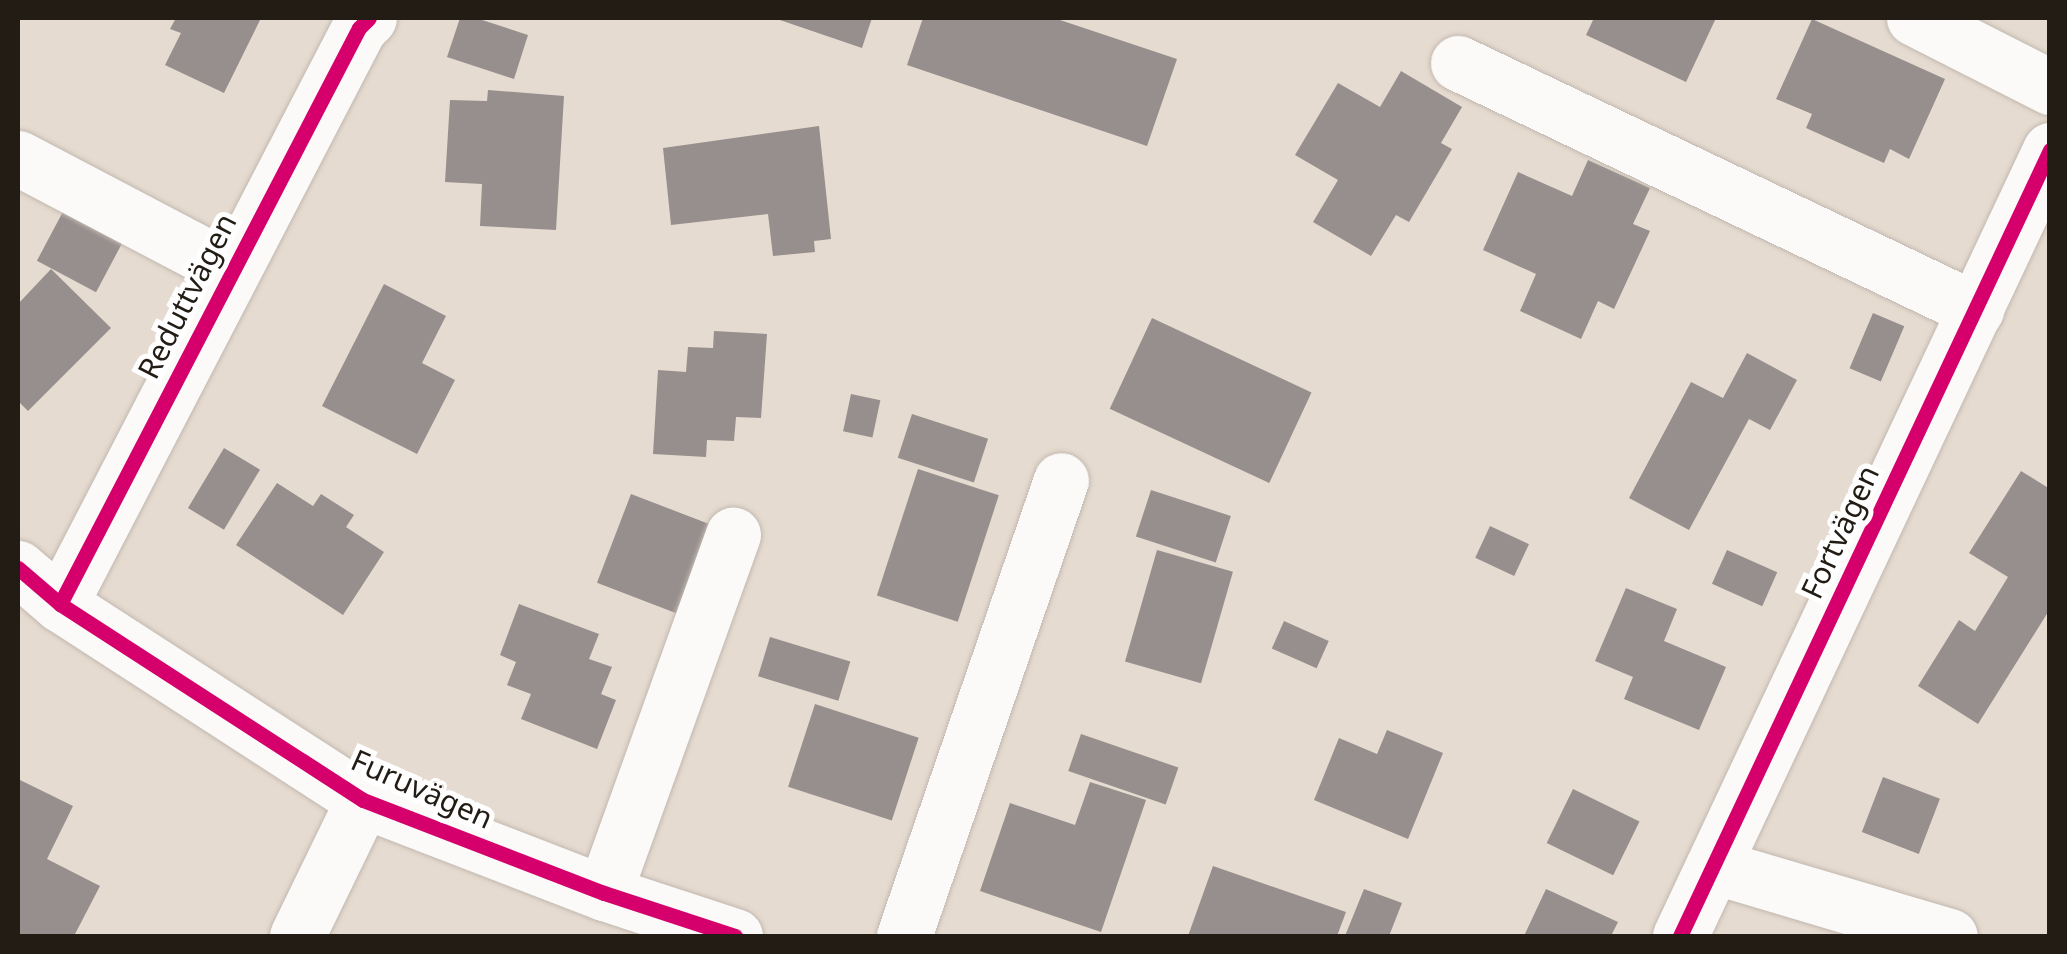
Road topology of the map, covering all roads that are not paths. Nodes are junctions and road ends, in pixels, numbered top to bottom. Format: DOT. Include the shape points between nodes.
graph roads {
  1 [pos="369,18"];
  2 [pos="1914,18"];
  3 [pos="1458,63"];
  4 [pos="2050,86"];
  5 [pos="2050,150"];
  6 [pos="18,158"];
  7 [pos="2032,230"];
  8 [pos="231,270"];
  9 [pos="1976,310"];
  10 [pos="1061,480"];
  11 [pos="733,534"];
  12 [pos="18,568"];
  13 [pos="60,604"];
  14 [pos="363,800"];
  15 [pos="1713,866"];
  16 [pos="604,893"];
  17 [pos="298,936"];
  18 [pos="735,936"];
  19 [pos="904,936"];
  20 [pos="1680,936"];
  21 [pos="1950,936"];
  1 -- 8 [label="street, Reduttvägen"];
  2 -- 4 [label="street"];
  3 -- 9 [label="street"];
  5 -- 7 [label="street, Fortvägen"];
  6 -- 8 [label="street"];
  7 -- 9 [label="street, Fortvägen"];
  8 -- 13 [label="street, Reduttvägen"];
  9 -- 15 [label="street, Fortvägen"];
  10 -- 19 [label="street"];
  11 -- 16 [label="street"];
  12 -- 13 [label="street, Furuvägen"];
  13 -- 14 [label="street, Furuvägen"];
  14 -- 16 [label="street, Furuvägen"];
  14 -- 17 [label="street"];
  15 -- 20 [label="street, Fortvägen"];
  15 -- 21 [label="street"];
  16 -- 18 [label="street, Furuvägen"];
}
